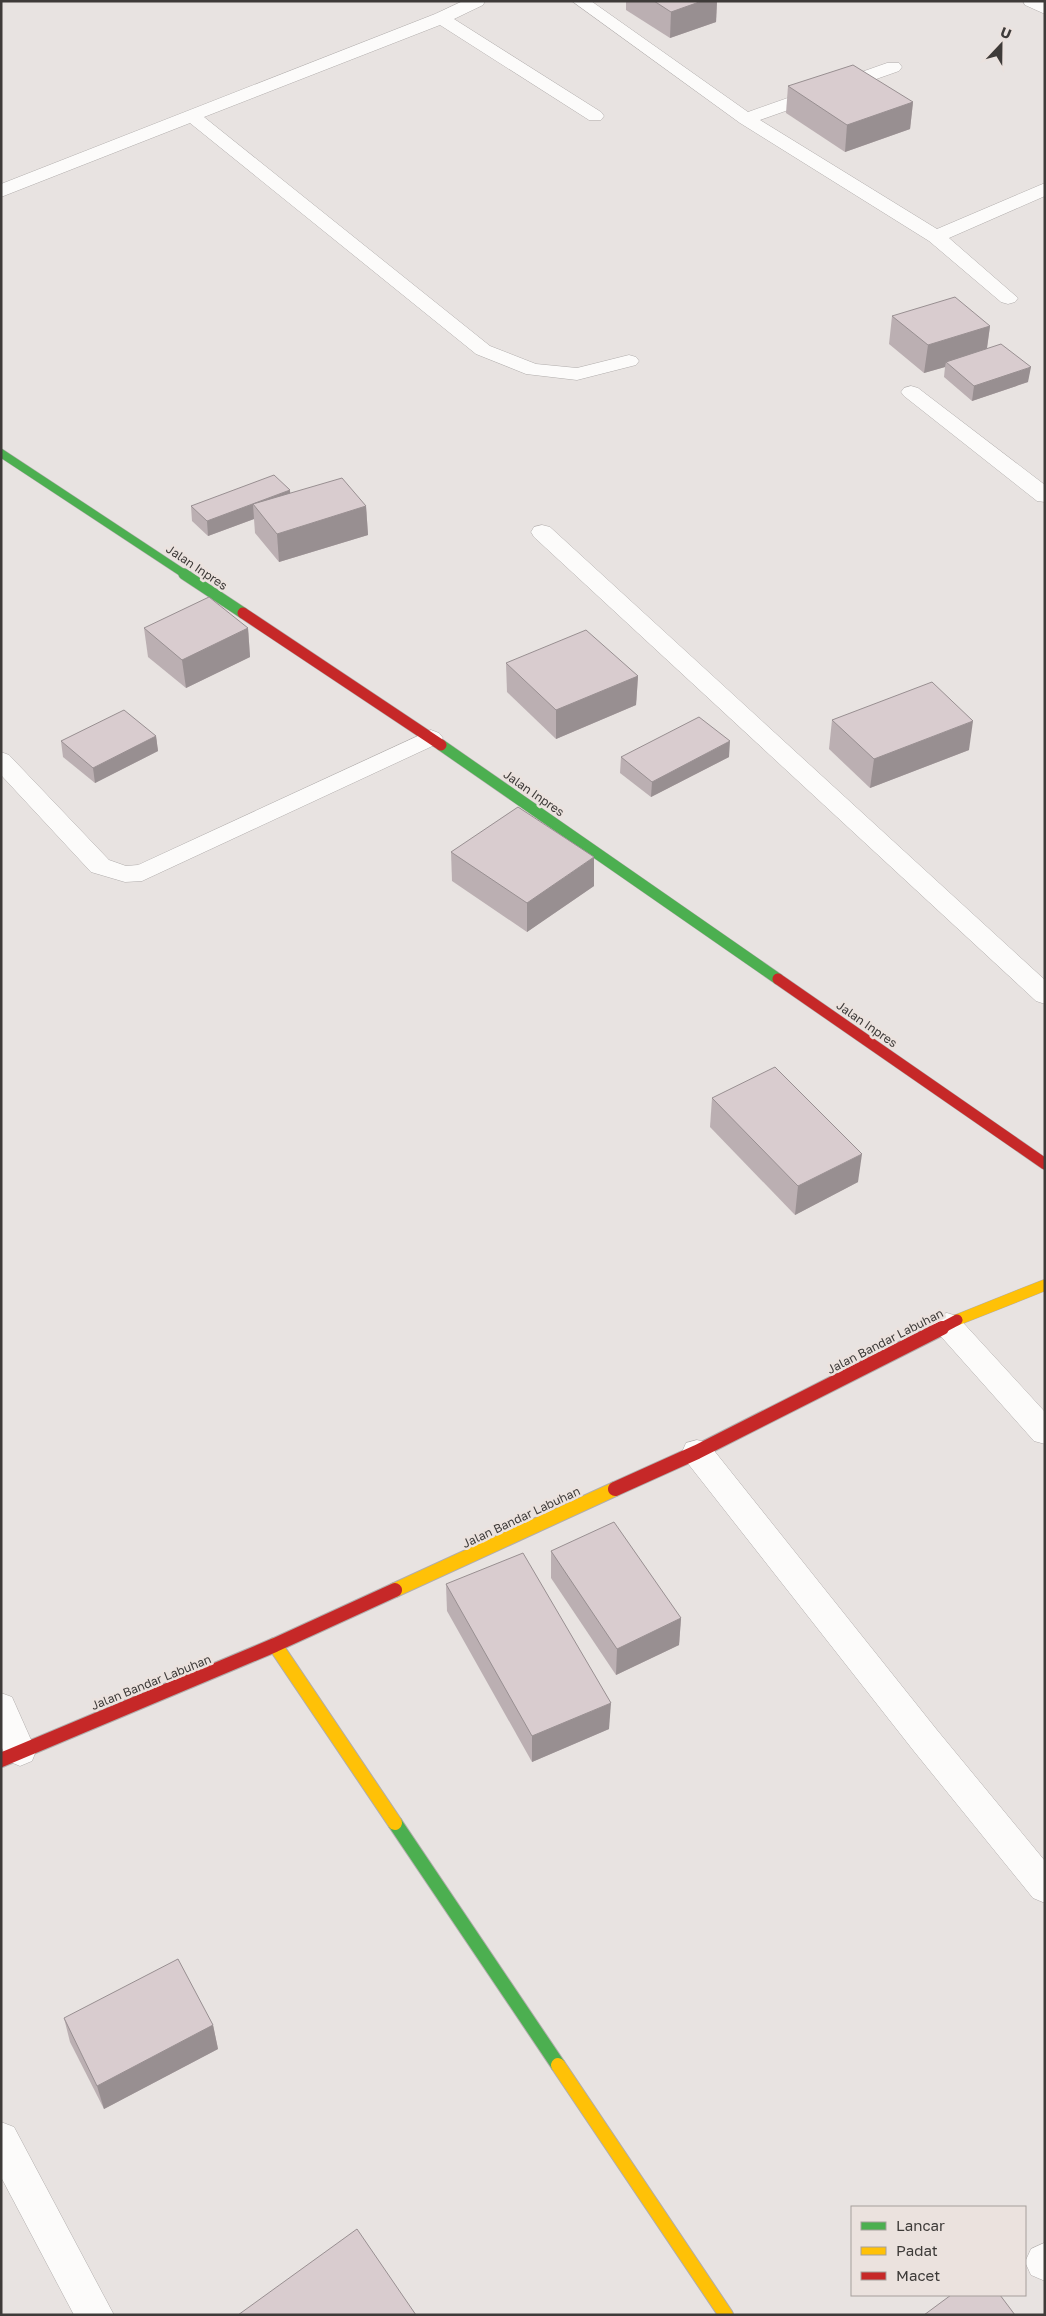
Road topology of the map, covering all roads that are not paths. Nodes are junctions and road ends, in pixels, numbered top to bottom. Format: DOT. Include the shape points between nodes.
graph roads {
  1 [pos="476,1"];
  2 [pos="580,1"];
  3 [pos="1032,1"];
  4 [pos="1045,9"];
  5 [pos="441,18"];
  6 [pos="893,68"];
  7 [pos="596,116"];
  8 [pos="193,118"];
  9 [pos="746,119"];
  10 [pos="1045,190"];
  11 [pos="1,191"];
  12 [pos="936,237"];
  13 [pos="1008,298"];
  14 [pos="628,360"];
  15 [pos="911,392"];
  16 [pos="1,453"];
  17 [pos="1045,496"];
  18 [pos="542,532"];
  19 [pos="430,738"];
  20 [pos="1,760"];
  21 [pos="1045,994"];
  22 [pos="1045,1164"];
  23 [pos="1045,1285"];
  24 [pos="947,1324"];
  25 [pos="1045,1432"];
  26 [pos="697,1452"];
  27 [pos="276,1645"];
  28 [pos="1,1708"];
  29 [pos="11,1755"];
  30 [pos="1045,1887"];
  31 [pos="1,2140"];
  32 [pos="95,2315"];
  33 [pos="726,2315"];
  1 -- 5 [label="street"];
  2 -- 9 [label="street"];
  3 -- 4 [label="street"];
  5 -- 7 [label="street"];
  5 -- 8 [label="street"];
  6 -- 9 [label="street"];
  8 -- 11 [label="street"];
  8 -- 14 [label="street" via="483,350 533,370 577,374"];
  9 -- 12 [label="street"];
  10 -- 12 [label="street"];
  12 -- 13 [label="street"];
  15 -- 17 [label="street"];
  16 -- 19 [label="street, Jalan Inpres"];
  18 -- 21 [label="street"];
  19 -- 20 [label="street" via="142,873 110,871 100,866"];
  19 -- 22 [label="street, Jalan Inpres"];
  23 -- 24 [label="street, Jalan Bandar Labuhan"];
  24 -- 25 [label="street"];
  24 -- 26 [label="street, Jalan Bandar Labuhan"];
  26 -- 27 [label="street, Jalan Bandar Labuhan"];
  26 -- 30 [label="street" via="924,1740"];
  27 -- 29 [label="street, Jalan Bandar Labuhan"];
  27 -- 33 [label="street"];
  28 -- 29 [label="street"];
  31 -- 32 [label="street"];
}
